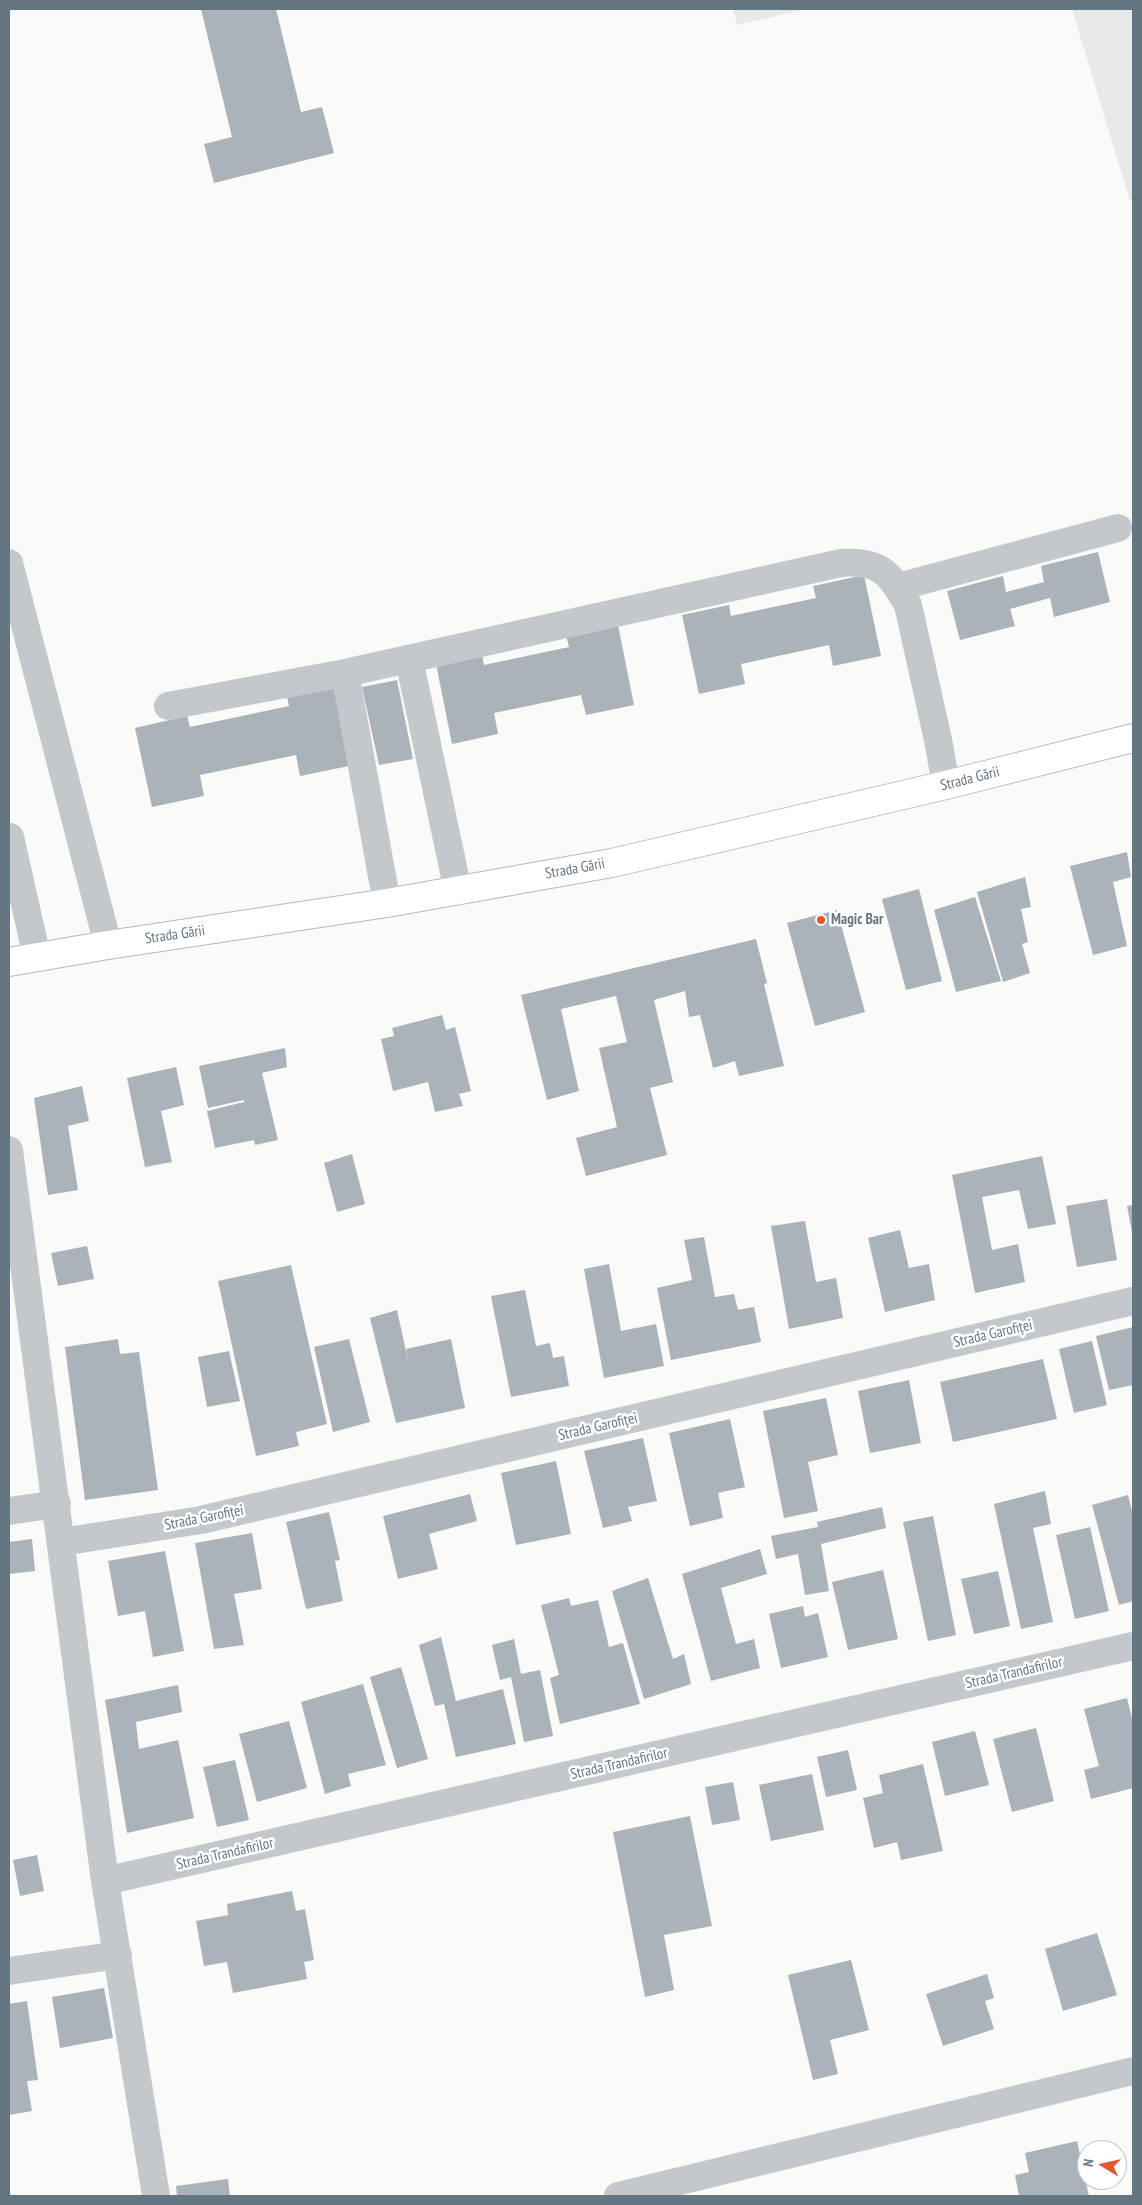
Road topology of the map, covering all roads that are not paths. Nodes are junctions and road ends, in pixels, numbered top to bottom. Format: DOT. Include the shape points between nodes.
graph roads {
  1 [pos="1118,528"];
  2 [pos="9,563"];
  3 [pos="898,587"];
  4 [pos="409,659"];
  5 [pos="345,673"];
  6 [pos="168,706"];
  7 [pos="1133,738"];
  8 [pos="946,785"];
  9 [pos="10,838"];
  10 [pos="458,891"];
  11 [pos="388,903"];
  12 [pos="108,945"];
  13 [pos="37,957"];
  14 [pos="9,962"];
  15 [pos="9,1150"];
  16 [pos="1133,1301"];
  17 [pos="57,1504"];
  18 [pos="9,1511"];
  19 [pos="62,1542"];
  20 [pos="1133,1646"];
  21 [pos="106,1881"];
  22 [pos="118,1955"];
  23 [pos="9,1971"];
  24 [pos="1133,2071"];
  25 [pos="156,2196"];
  26 [pos="618,2196"];
  1 -- 3 [label="street"];
  2 -- 12 [label="street"];
  3 -- 4 [label="street" via="886,573 872,564 841,563"];
  3 -- 8 [label="street" via="908,605"];
  4 -- 5 [label="street"];
  4 -- 10 [label="street"];
  5 -- 6 [label="street"];
  5 -- 11 [label="street"];
  7 -- 8 [label="main road, Strada Gării"];
  8 -- 10 [label="main road, Strada Gării" via="612,862"];
  9 -- 13 [label="street"];
  10 -- 11 [label="main road, Strada Gării"];
  11 -- 12 [label="main road, Strada Gării"];
  12 -- 13 [label="main road, Strada Gării"];
  13 -- 14 [label="main road, Strada Gării"];
  15 -- 17 [label="street"];
  16 -- 19 [label="street, Strada Garofiței" via="201,1520"];
  17 -- 18 [label="street"];
  17 -- 19 [label="street"];
  19 -- 21 [label="street"];
  20 -- 21 [label="street, Strada Trandafirilor"];
  21 -- 22 [label="street"];
  22 -- 23 [label="street"];
  22 -- 25 [label="street"];
  24 -- 26 [label="street"];
}
